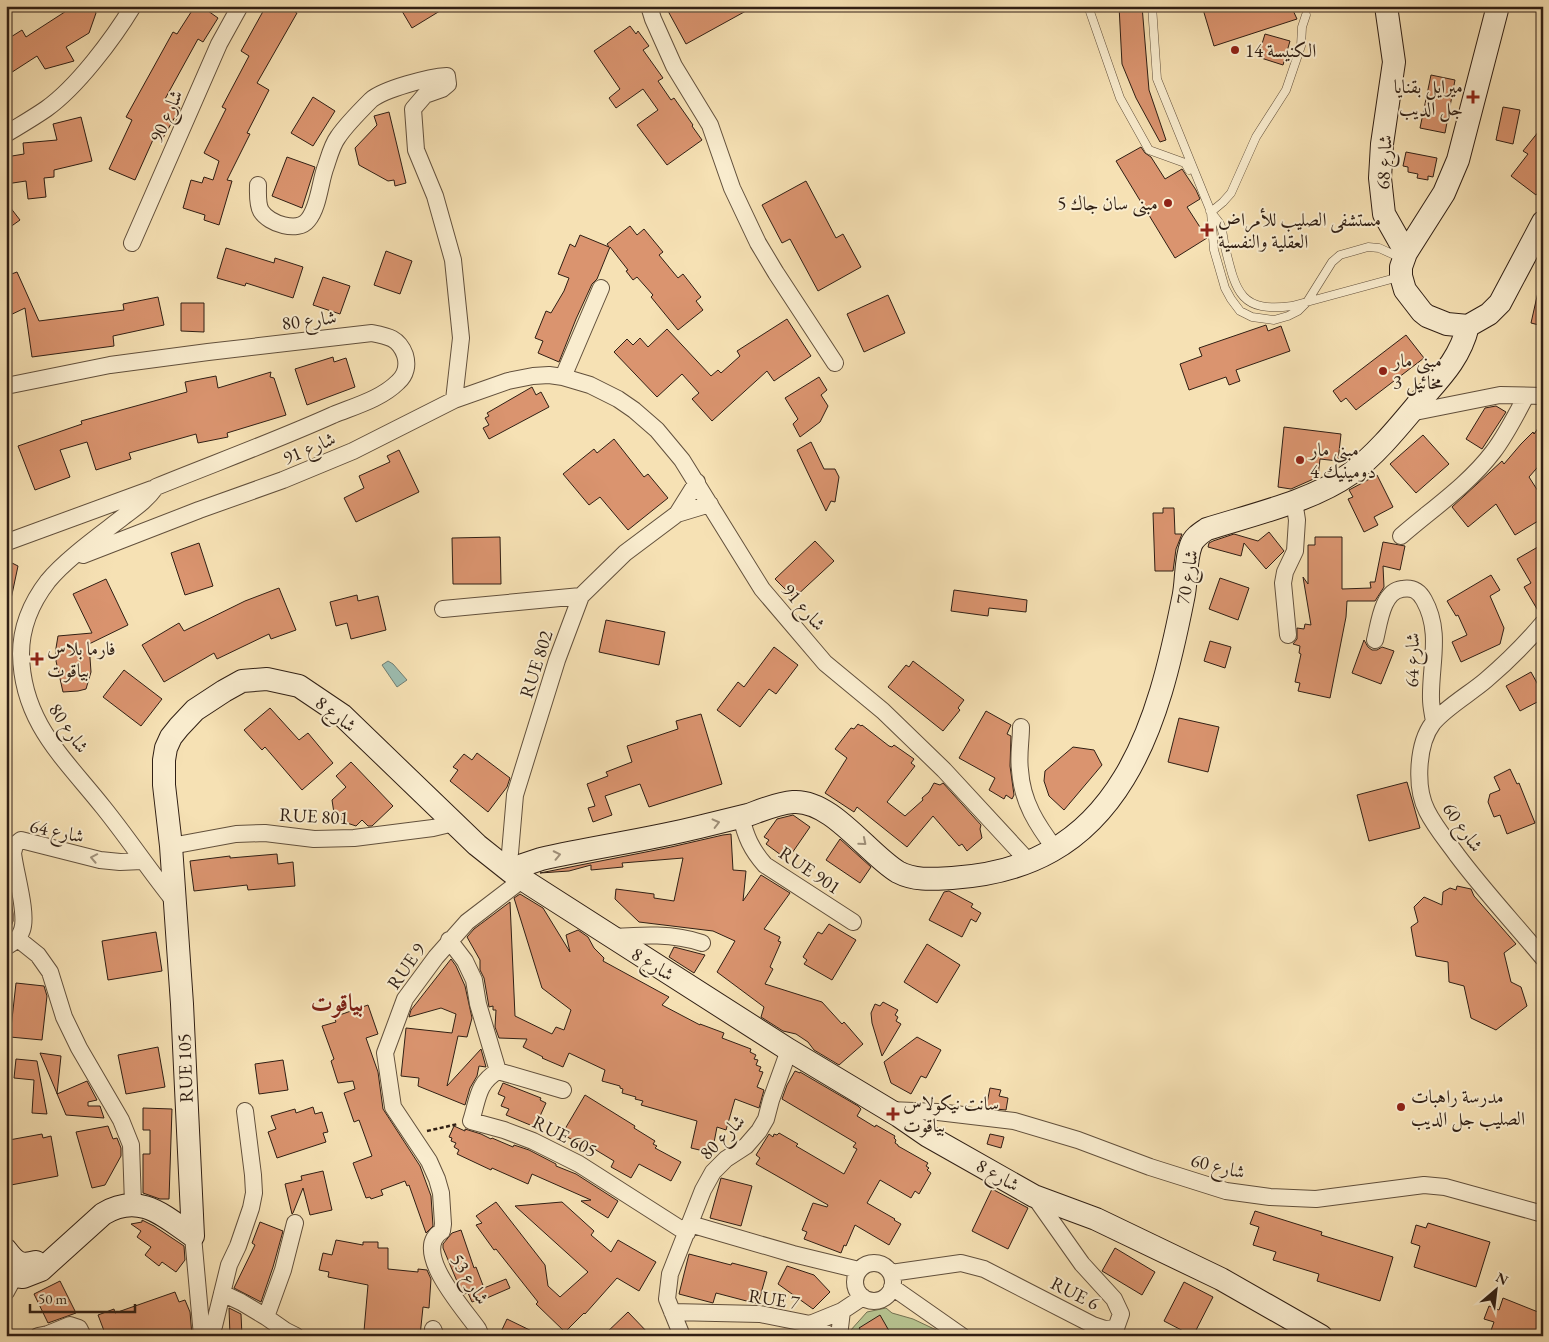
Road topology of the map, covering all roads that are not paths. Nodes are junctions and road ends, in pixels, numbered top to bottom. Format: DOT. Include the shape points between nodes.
graph roads {
  1 [pos="133,6"];
  2 [pos="240,6"];
  3 [pos="649,6"];
  4 [pos="1088,6"];
  5 [pos="1152,6"];
  6 [pos="1386,6"];
  7 [pos="1498,6"];
  8 [pos="1306,15"];
  9 [pos="6,134"];
  10 [pos="258,185"];
  11 [pos="1211,212"];
  12 [pos="1543,222"];
  13 [pos="132,243"];
  14 [pos="1403,263"];
  15 [pos="600,288"];
  16 [pos="1307,302"];
  17 [pos="1458,325"];
  18 [pos="835,363"];
  19 [pos="563,377"];
  20 [pos="6,386"];
  21 [pos="1526,396"];
  22 [pos="1543,396"];
  23 [pos="454,400"];
  24 [pos="1410,413"];
  25 [pos="696,482"];
  26 [pos="156,487"];
  27 [pos="1294,501"];
  28 [pos="710,504"];
  29 [pos="677,514"];
  30 [pos="1401,536"];
  31 [pos="10,541"];
  32 [pos="70,560"];
  33 [pos="581,596"];
  34 [pos="443,608"];
  35 [pos="1543,623"];
  36 [pos="1288,635"];
  37 [pos="1376,640"];
  38 [pos="1434,722"];
  39 [pos="1022,728"];
  40 [pos="742,817"];
  41 [pos="454,823"];
  42 [pos="171,846"];
  43 [pos="1056,850"];
  44 [pos="142,861"];
  45 [pos="1029,862"];
  46 [pos="513,873"];
  47 [pos="174,900"];
  48 [pos="853,922"];
  49 [pos="612,937"];
  50 [pos="449,940"];
  51 [pos="12,943"];
  52 [pos="702,943"];
  53 [pos="1543,958"];
  54 [pos="789,1050"];
  55 [pos="498,1071"];
  56 [pos="563,1090"];
  57 [pos="888,1110"];
  58 [pos="246,1111"];
  59 [pos="411,1134"];
  60 [pos="1034,1196"];
  61 [pos="133,1204"];
  62 [pos="1543,1214"];
  63 [pos="295,1223"];
  64 [pos="688,1228"];
  65 [pos="193,1236"];
  66 [pos="11,1270"];
  67 [pos="859,1270"];
  68 [pos="892,1280"];
  69 [pos="222,1292"];
  70 [pos="863,1297"];
  71 [pos="842,1311"];
  72 [pos="672,1312"];
  73 [pos="266,1317"];
  74 [pos="810,1324"];
  75 [pos="1122,1332"];
  76 [pos="38,1336"];
  77 [pos="83,1336"];
  78 [pos="203,1336"];
  79 [pos="296,1336"];
  80 [pos="481,1336"];
  81 [pos="682,1336"];
  82 [pos="831,1336"];
  83 [pos="839,1336"];
  84 [pos="962,1336"];
  85 [pos="1321,1336"];
  1 -- 9 [label="street" via="74,85 47,108"];
  2 -- 13 [label="street, شارع 90" via="219,44"];
  3 -- 18 [label="street" via="674,66 710,125 732,188 758,243"];
  4 -- 11 [label="lane" via="1120,98 1149,150 1185,163"];
  5 -- 11 [label="lane" via="1157,78"];
  6 -- 14 [label="street, شارع 68" via="1394,62 1380,178 1384,214"];
  7 -- 14 [label="street" via="1458,160 1444,193"];
  8 -- 11 [label="lane" via="1301,46 1286,90 1256,137 1231,192"];
  10 -- 23 [label="street" via="259,203 268,218 290,226 304,224 314,209 337,138 372,99 433,77 447,76 448,84 425,95 413,109 416,150 435,196 453,260 461,338"];
  11 -- 16 [label="lane" via="1220,224 1238,291 1250,304 1276,308"];
  11 -- 16 [label="lane" via="1214,250 1225,288 1240,311 1252,317 1274,320 1298,311"];
  12 -- 17 [label="street" via="1500,303 1489,314"];
  14 -- 16 [label="lane"];
  14 -- 16 [label="lane" via="1390,252 1375,247 1340,255 1332,262"];
  14 -- 17 [label="street, شارع 68" via="1405,290 1422,312"];
  15 -- 19 [label="street"];
  17 -- 24 [label="street, شارع 70" via="1464,342 1450,366"];
  19 -- 23 [label="street, شارع 91" via="533,376 508,381"];
  19 -- 25 [label="street, شارع 91" via="590,385 634,410 657,430"];
  20 -- 26 [label="street, شارع 80" via="110,365 336,336 372,334 390,337 403,348 406,370 398,382 379,396"];
  21 -- 22 [label="street"];
  21 -- 24 [label="street" via="1500,395"];
  21 -- 30 [label="street" via="1505,436 1486,460 1460,487"];
  23 -- 32 [label="street, شارع 91" via="353,452"];
  24 -- 27 [label="street, شارع 70" via="1350,474"];
  25 -- 28 [label="street, شارع 91"];
  25 -- 29 [label="street, RUE 802"];
  26 -- 31 [label="street"];
  26 -- 32 [label="street, شارع 80" via="143,502"];
  27 -- 36 [label="street" via="1297,520 1295,551 1283,583"];
  27 -- 43 [label="street, شارع 70" via="1207,529 1192,543 1179,621 1155,713 1138,754 1124,779 1096,815"];
  28 -- 29 [label="street, RUE 802"];
  28 -- 45 [label="street, شارع 91" via="762,589 825,663 883,711 944,770"];
  29 -- 33 [label="street, RUE 802" via="625,553"];
  32 -- 44 [label="street, شارع 80" via="49,580 35,600 24,625 21,641 25,692 47,737"];
  33 -- 34 [label="street"];
  33 -- 46 [label="street, RUE 802" via="557,660 515,795 510,853"];
  35 -- 38 [label="street, شارع 60" via="1487,679"];
  37 -- 38 [label="street, شارع 64" via="1384,607 1393,592 1414,589 1421,595 1433,622 1435,651 1431,699"];
  38 -- 53 [label="street, شارع 60" via="1421,751 1422,793 1426,810 1468,868"];
  39 -- 43 [label="street" via="1020,770 1027,804"];
  40 -- 45 [label="street, شارع 70, one-way" via="792,802 813,805 829,814 896,870 917,879 962,877"];
  46 -- 40 [label="street, شارع 70, one-way" via="520,866 541,859"];
  40 -- 48 [label="street, RUE 901" via="746,838 765,865"];
  41 -- 42 [label="street, RUE 801" via="354,838 236,834"];
  41 -- 42 [label="street, شارع 8" via="342,715 299,686 267,679 242,681 195,710 171,737 166,748 164,785"];
  41 -- 46 [label="street, شارع 8"];
  42 -- 47 [label="street, شارع 8"];
  43 -- 45 [label="street, شارع 70"];
  44 -- 47 [label="street, شارع 80"];
  44 -- 51 [label="street, شارع 64, one-way" via="100,860 21,840 13,853 24,920 23,930"];
  46 -- 49 [label="street, شارع 8"];
  46 -- 50 [label="street, RUE 9"];
  47 -- 65 [label="street, RUE 105"];
  49 -- 52 [label="street" via="676,937"];
  49 -- 54 [label="street, شارع 8"];
  50 -- 55 [label="street" via="474,980"];
  50 -- 59 [label="street, RUE 9" via="405,1000 385,1053 393,1107"];
  51 -- 61 [label="street" via="38,955 50,972 64,1017 121,1120 131,1144"];
  54 -- 57 [label="street, شارع 8"];
  54 -- 64 [label="street, شارع 80" via="759,1131 746,1146 713,1172"];
  55 -- 56 [label="street"];
  55 -- 64 [label="street, RUE 605" via="482,1084 471,1122 526,1138 579,1164"];
  57 -- 60 [label="street, شارع 8"];
  57 -- 62 [label="street, شارع 60" via="1014,1121 1226,1191 1270,1197 1316,1198 1424,1185"];
  58 -- 69 [label="street" via="254,1192"];
  59 -- 80 [label="street, شارع 53" via="429,1161 441,1193 444,1224 442,1231 433,1239 431,1249 436,1268"];
  60 -- 75 [label="street, RUE 6" via="1082,1264 1114,1299 1121,1314"];
  60 -- 85 [label="street, شارع 8" via="1096,1219 1221,1279"];
  61 -- 65 [label="street" via="160,1213"];
  61 -- 66 [label="street" via="103,1214 50,1262"];
  63 -- 73 [label="street" via="284,1270"];
  64 -- 67 [label="street, RUE 605"];
  64 -- 72 [label="street, شارع 80" via="670,1274 667,1299"];
  65 -- 78 [label="street"];
  67 -- 68 [label="street" via="876,1262 885,1266"];
  67 -- 70 [label="street" via="855,1280"];
  68 -- 70 [label="street" via="889,1293 884,1298 870,1300"];
  68 -- 75 [label="street, RUE 6" via="961,1263 984,1270 1093,1326"];
  68 -- 84 [label="street"];
  69 -- 73 [label="street"];
  69 -- 78 [label="street" via="214,1326"];
  70 -- 71 [label="street, RUE 7"];
  71 -- 74 [label="street, RUE 7"];
  71 -- 83 [label="street"];
  72 -- 74 [label="street, RUE 7" via="760,1314"];
  72 -- 81 [label="street, شارع 80"];
  73 -- 79 [label="street"];
  74 -- 82 [label="street"];
  76 -- 77 [label="street" via="70,1325 79,1328"];
}
